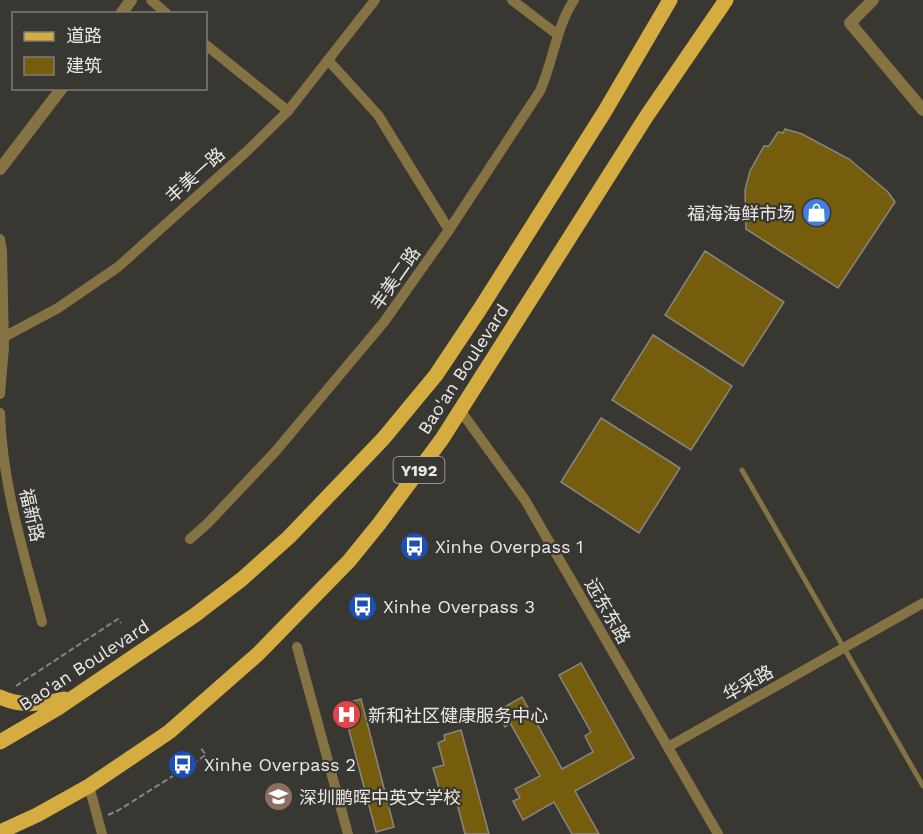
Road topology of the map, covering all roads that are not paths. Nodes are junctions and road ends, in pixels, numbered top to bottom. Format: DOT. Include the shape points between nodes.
graph roads {
  1 [pos="151,0"];
  2 [pos="375,0"];
  3 [pos="512,0"];
  4 [pos="574,0"];
  5 [pos="670,0"];
  6 [pos="726,0"];
  7 [pos="873,0"];
  8 [pos="165,12"];
  9 [pos="558,35"];
  10 [pos="207,46"];
  11 [pos="328,60"];
  12 [pos="60,90"];
  13 [pos="923,110"];
  14 [pos="288,111"];
  15 [pos="0,169"];
  16 [pos="449,230"];
  17 [pos="0,239"];
  18 [pos="4,337"];
  19 [pos="0,394"];
  20 [pos="460,410"];
  21 [pos="0,413"];
  22 [pos="742,470"];
  23 [pos="190,539"];
  24 [pos="923,603"];
  25 [pos="42,622"];
  26 [pos="297,647"];
  27 [pos="844,648"];
  28 [pos="0,697"];
  29 [pos="73,698"];
  30 [pos="0,742"];
  31 [pos="668,747"];
  32 [pos="89,786"];
  33 [pos="923,786"];
  34 [pos="0,832"];
  35 [pos="102,834"];
  36 [pos="348,834"];
  37 [pos="718,834"];
  1 -- 8 [label="street"];
  2 -- 11 [label="street, 丰美一路"];
  3 -- 9 [label="street"];
  4 -- 9 [label="street, 丰美二路"];
  5 -- 29 [label="main road, Bao'an Boulevard / Y192" via="474,318 436,375 383,439 289,537 242,579"];
  6 -- 20 [label="main road, Bao'an Boulevard / Y192" via="646,117"];
  7 -- 13 [label="street" via="850,24"];
  9 -- 16 [label="street, 丰美二路" via="540,91"];
  10 -- 14 [label="street"];
  11 -- 14 [label="street, 丰美一路"];
  11 -- 16 [label="street" via="378,115"];
  12 -- 15 [label="street"];
  14 -- 18 [label="street, 丰美一路" via="118,267 58,308"];
  16 -- 23 [label="street, 丰美二路" via="384,322 275,453"];
  17 -- 18 [label="street"];
  18 -- 19 [label="street"];
  20 -- 31 [label="street, 远东东路" via="525,500"];
  20 -- 32 [label="main road, Bao'an Boulevard / Y192" via="379,524 316,596 258,654 169,732"];
  21 -- 25 [label="street, 福新路" via="14,515"];
  22 -- 27 [label="lane"];
  24 -- 27 [label="street, 华采路"];
  26 -- 36 [label="street"];
  27 -- 31 [label="street, 华采路"];
  27 -- 33 [label="lane"];
  28 -- 29 [label="main road" via="23,705"];
  29 -- 30 [label="main road, Bao'an Boulevard / Y192"];
  31 -- 37 [label="street, 远东东路"];
  32 -- 34 [label="main road, Bao'an Boulevard / Y192"];
  32 -- 35 [label="street"];
}
